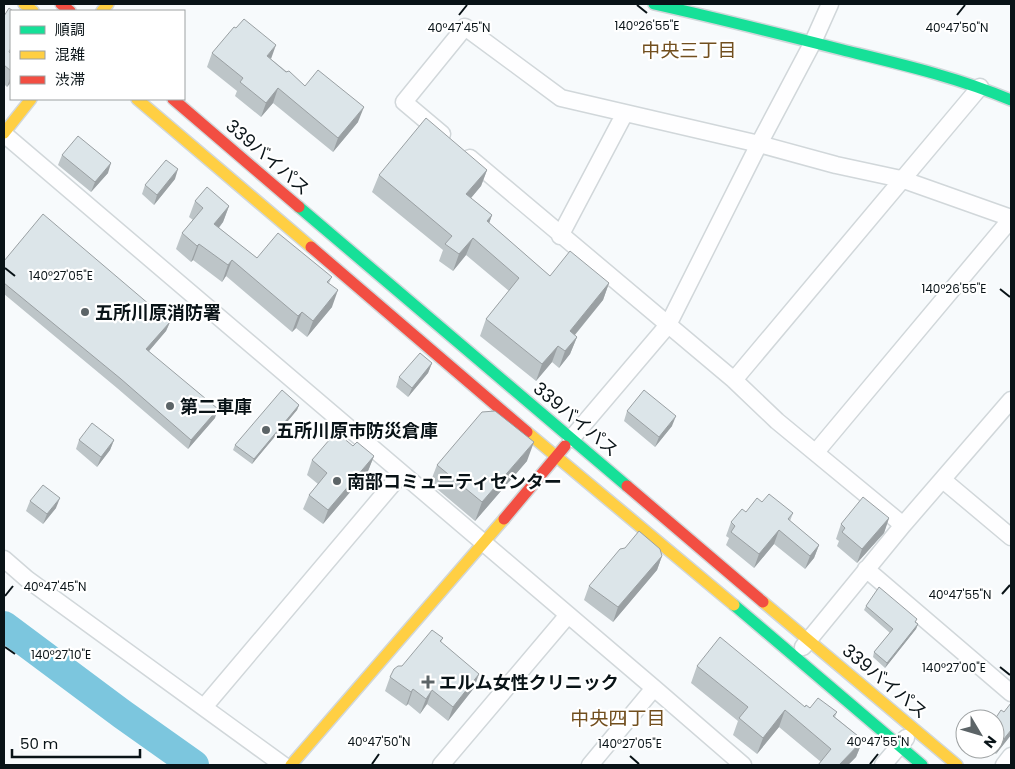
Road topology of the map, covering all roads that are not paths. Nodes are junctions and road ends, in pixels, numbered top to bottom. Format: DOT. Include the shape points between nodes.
graph roads {
  1 [pos="654,4"];
  2 [pos="830,4"];
  3 [pos="813,42"];
  4 [pos="980,87"];
  5 [pos="30,100"];
  6 [pos="138,100"];
  7 [pos="174,100"];
  8 [pos="1011,100"];
  9 [pos="625,113"];
  10 [pos="4,133"];
  11 [pos="759,144"];
  12 [pos="901,179"];
  13 [pos="1011,218"];
  14 [pos="560,236"];
  15 [pos="668,325"];
  16 [pos="734,380"];
  17 [pos="1011,400"];
  18 [pos="571,439"];
  19 [pos="816,452"];
  20 [pos="556,457"];
  21 [pos="401,474"];
  22 [pos="943,480"];
  23 [pos="903,525"];
  24 [pos="1011,537"];
  25 [pos="484,543"];
  26 [pos="4,559"];
  27 [pos="866,569"];
  28 [pos="568,615"];
  29 [pos="809,639"];
  30 [pos="795,656"];
  31 [pos="654,688"];
  32 [pos="1011,693"];
  33 [pos="204,708"];
  34 [pos="913,728"];
  35 [pos="900,746"];
  36 [pos="1011,756"];
  37 [pos="738,764"];
  38 [pos="283,765"];
  39 [pos="291,765"];
  40 [pos="440,765"];
  41 [pos="590,765"];
  42 [pos="883,765"];
  43 [pos="922,765"];
  44 [pos="957,765"];
  45 [pos="1004,765"];
  1 -- 3 [label="street"];
  2 -- 3 [label="street"];
  3 -- 4 [label="street"];
  3 -- 11 [label="street"];
  4 -- 8 [label="street"];
  4 -- 12 [label="street"];
  5 -- 10 [label="street"];
  6 -- 20 [label="street"];
  7 -- 18 [label="street, 339バイパス"];
  9 -- 11 [label="street"];
  9 -- 14 [label="street"];
  9 -- 14 [label="street" via="561,98 465,27 404,102"];
  10 -- 21 [label="street"];
  11 -- 12 [label="street"];
  11 -- 15 [label="street"];
  12 -- 13 [label="street"];
  12 -- 16 [label="street"];
  13 -- 19 [label="street"];
  14 -- 15 [label="street"];
  15 -- 16 [label="street"];
  15 -- 18 [label="street"];
  16 -- 19 [label="street"];
  17 -- 22 [label="street"];
  18 -- 20 [label="street"];
  18 -- 29 [label="street, 339バイパス"];
  19 -- 23 [label="street"];
  20 -- 25 [label="street"];
  20 -- 30 [label="street"];
  21 -- 25 [label="street"];
  21 -- 33 [label="street"];
  22 -- 23 [label="street"];
  22 -- 24 [label="street"];
  23 -- 27 [label="street"];
  25 -- 28 [label="street"];
  25 -- 39 [label="street"];
  26 -- 33 [label="street"];
  27 -- 29 [label="street"];
  27 -- 32 [label="street"];
  28 -- 31 [label="street"];
  28 -- 40 [label="street"];
  29 -- 30 [label="street"];
  29 -- 34 [label="street, 339バイパス"];
  30 -- 35 [label="street"];
  31 -- 37 [label="street"];
  31 -- 41 [label="street"];
  33 -- 38 [label="street"];
  34 -- 35 [label="street"];
  34 -- 44 [label="street, 339バイパス"];
  35 -- 42 [label="street"];
  35 -- 43 [label="street"];
  36 -- 45 [label="street"];
}
